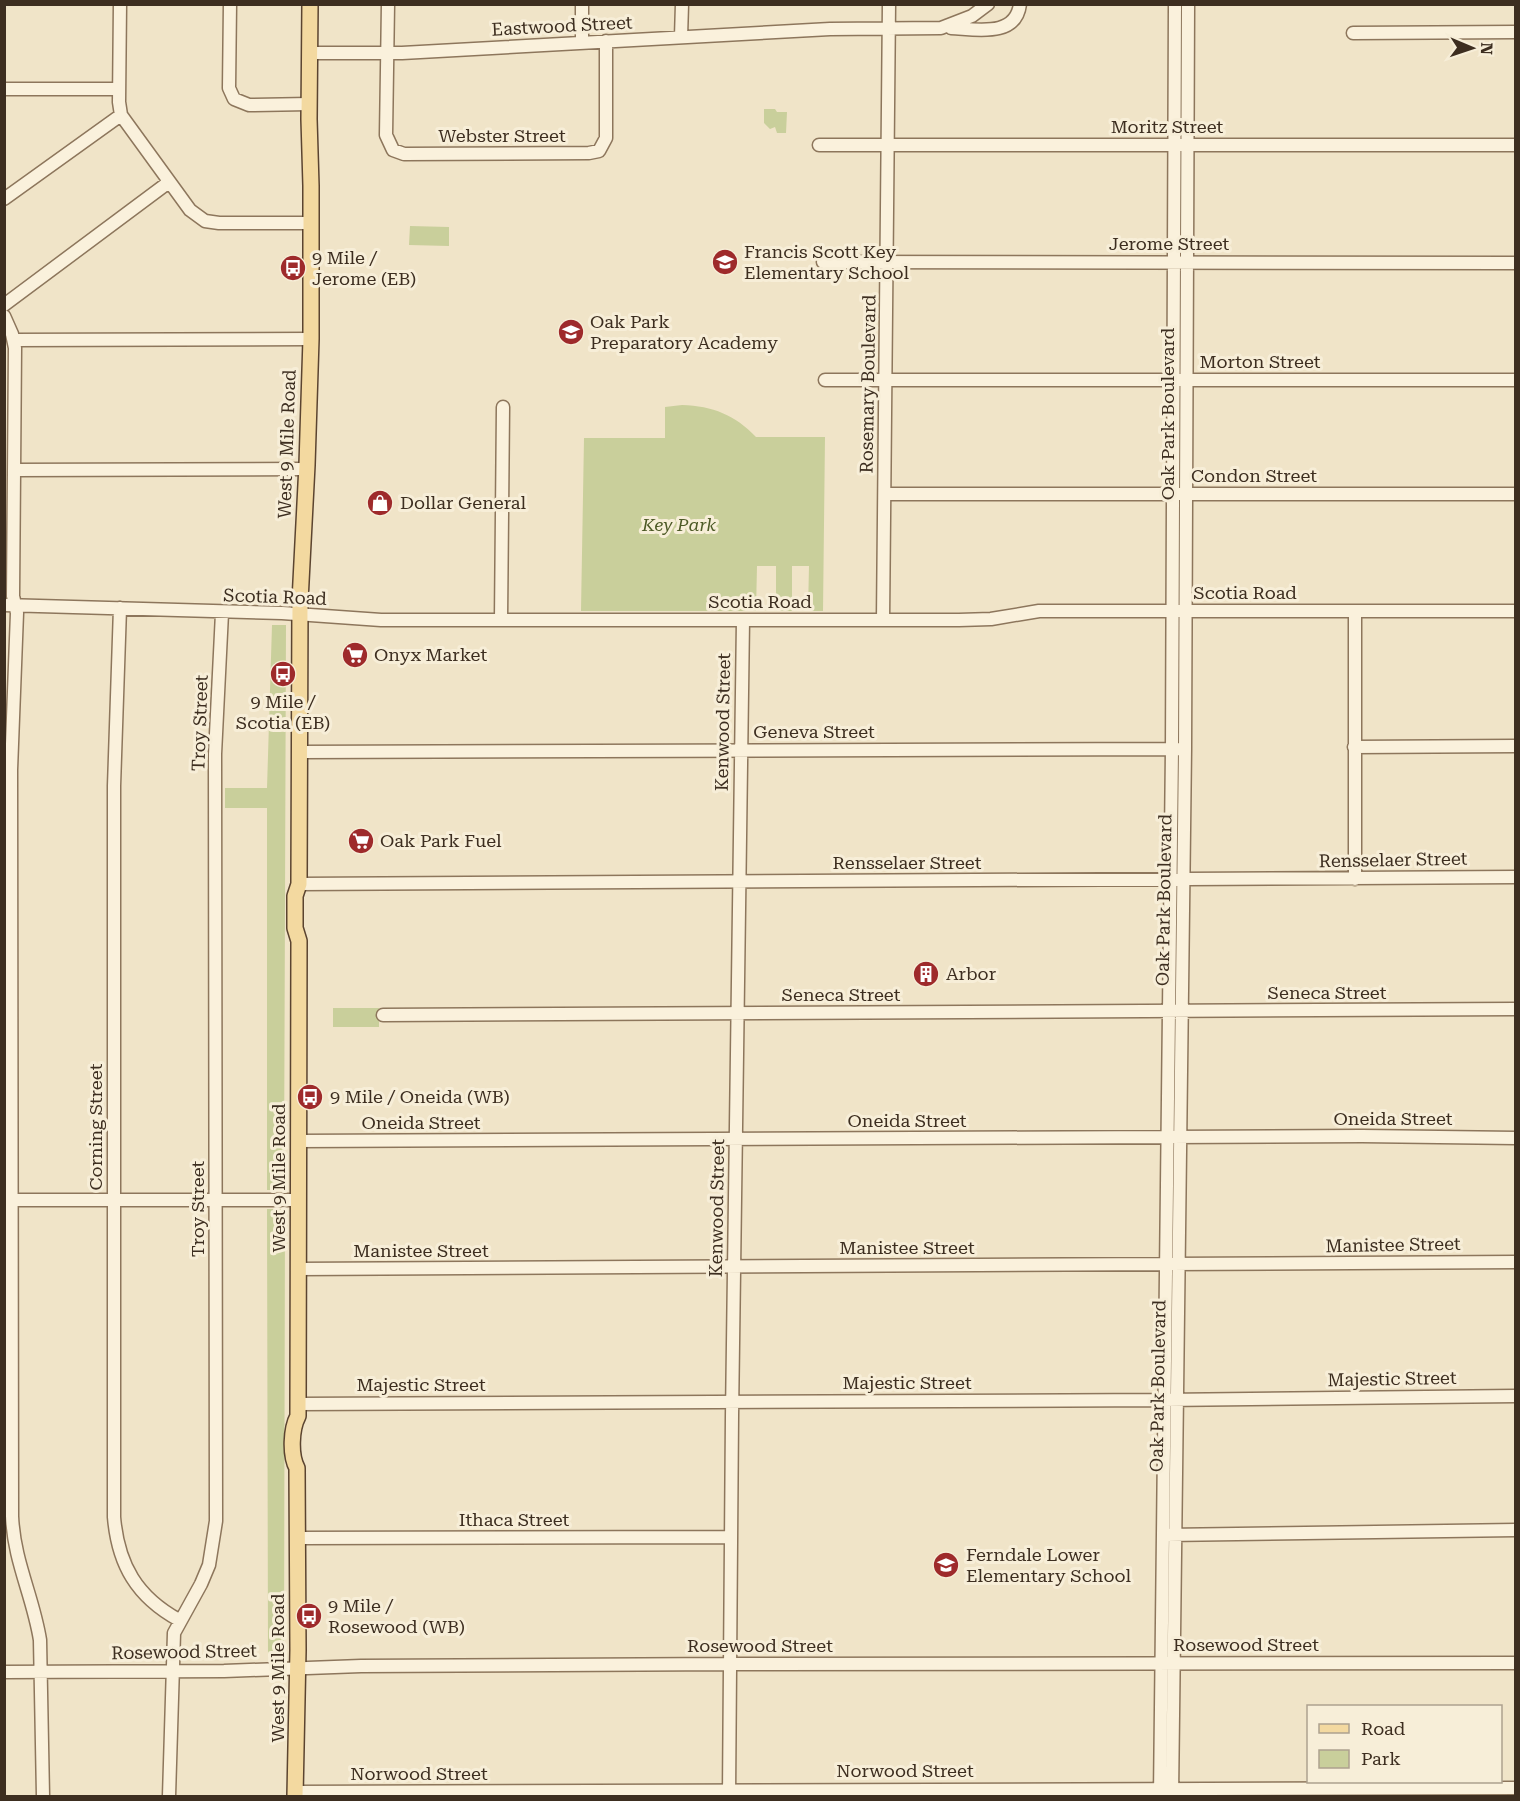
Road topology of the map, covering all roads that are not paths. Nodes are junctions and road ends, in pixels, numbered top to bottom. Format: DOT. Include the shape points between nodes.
graph roads {
  1 [pos="120,4"];
  2 [pos="230,4"];
  3 [pos="310,4"];
  4 [pos="388,4"];
  5 [pos="582,4"];
  6 [pos="682,4"];
  7 [pos="889,4"];
  8 [pos="988,4"];
  9 [pos="1020,4"];
  10 [pos="1175,4"];
  11 [pos="1188,4"];
  12 [pos="889,28"];
  13 [pos="941,28"];
  14 [pos="1515,32"];
  15 [pos="1353,33"];
  16 [pos="681,37"];
  17 [pos="606,41"];
  18 [pos="582,43"];
  19 [pos="388,52"];
  20 [pos="309,53"];
  21 [pos="4,89"];
  22 [pos="119,89"];
  23 [pos="309,104"];
  24 [pos="121,115"];
  25 [pos="888,144"];
  26 [pos="819,145"];
  27 [pos="1181,145"];
  28 [pos="1515,145"];
  29 [pos="169,182"];
  30 [pos="4,199"];
  31 [pos="311,223"];
  32 [pos="823,262"];
  33 [pos="887,262"];
  34 [pos="1181,262"];
  35 [pos="1515,262"];
  36 [pos="4,305"];
  37 [pos="4,316"];
  38 [pos="311,339"];
  39 [pos="14,340"];
  40 [pos="825,380"];
  41 [pos="886,380"];
  42 [pos="1180,380"];
  43 [pos="1515,380"];
  44 [pos="503,407"];
  45 [pos="307,469"];
  46 [pos="14,470"];
  47 [pos="885,494"];
  48 [pos="1179,494"];
  49 [pos="1515,494"];
  50 [pos="10,605"];
  51 [pos="120,608"];
  52 [pos="1179,611"];
  53 [pos="1355,611"];
  54 [pos="1515,611"];
  55 [pos="222,612"];
  56 [pos="300,614"];
  57 [pos="501,620"];
  58 [pos="743,620"];
  59 [pos="884,620"];
  60 [pos="1515,746"];
  61 [pos="1354,747"];
  62 [pos="1178,749"];
  63 [pos="741,750"];
  64 [pos="300,752"];
  65 [pos="1515,877"];
  66 [pos="1355,879"];
  67 [pos="1177,880"];
  68 [pos="739,882"];
  69 [pos="299,884"];
  70 [pos="1515,1009"];
  71 [pos="1174,1012"];
  72 [pos="738,1014"];
  73 [pos="383,1016"];
  74 [pos="1173,1137"];
  75 [pos="1515,1138"];
  76 [pos="736,1139"];
  77 [pos="298,1141"];
  78 [pos="8,1200"];
  79 [pos="114,1200"];
  80 [pos="216,1200"];
  81 [pos="298,1200"];
  82 [pos="1515,1262"];
  83 [pos="1172,1265"];
  84 [pos="734,1267"];
  85 [pos="298,1269"];
  86 [pos="1515,1395"];
  87 [pos="1170,1400"];
  88 [pos="732,1402"];
  89 [pos="298,1410"];
  90 [pos="1515,1530"];
  91 [pos="1169,1535"];
  92 [pos="731,1537"];
  93 [pos="298,1538"];
  94 [pos="179,1620"];
  95 [pos="1168,1662"];
  96 [pos="1515,1663"];
  97 [pos="730,1664"];
  98 [pos="297,1668"];
  99 [pos="172,1671"];
  100 [pos="4,1672"];
  101 [pos="40,1672"];
  102 [pos="1515,1788"];
  103 [pos="729,1793"];
  104 [pos="1166,1793"];
  105 [pos="295,1794"];
  106 [pos="43,1797"];
  107 [pos="169,1797"];
  1 -- 22 [label="street"];
  2 -- 23 [label="street" via="229,88 234,99 249,105"];
  3 -- 20 [label="main road, West 9 Mile Road"];
  4 -- 19 [label="street"];
  5 -- 18 [label="street"];
  6 -- 16 [label="street"];
  7 -- 12 [label="street, Rosemary Boulevard"];
  8 -- 13 [label="street" via="972,16"];
  9 -- 13 [label="street, Eastwood Street" via="1020,12 1005,27"];
  10 -- 27 [label="street, Oak Park Boulevard"];
  11 -- 27 [label="street, Oak Park Boulevard"];
  12 -- 13 [label="street, Eastwood Street"];
  12 -- 16 [label="street, Eastwood Street"];
  12 -- 25 [label="street, Rosemary Boulevard"];
  14 -- 15 [label="street"];
  16 -- 17 [label="street, Eastwood Street"];
  17 -- 18 [label="street, Eastwood Street"];
  17 -- 19 [label="street, Webster Street" via="606,138 599,151 589,153 404,154 393,150 386,135"];
  18 -- 19 [label="street, Eastwood Street"];
  19 -- 20 [label="street, Eastwood Street"];
  20 -- 23 [label="main road, West 9 Mile Road"];
  21 -- 22 [label="street"];
  22 -- 24 [label="street"];
  23 -- 31 [label="main road, West 9 Mile Road"];
  24 -- 29 [label="street"];
  24 -- 30 [label="street"];
  25 -- 26 [label="street, Moritz Street"];
  25 -- 27 [label="street, Moritz Street"];
  25 -- 33 [label="street, Rosemary Boulevard"];
  27 -- 28 [label="street, Moritz Street"];
  27 -- 34 [label="street, Oak Park Boulevard"];
  29 -- 31 [label="street" via="190,210 205,221"];
  29 -- 36 [label="street"];
  31 -- 38 [label="main road, West 9 Mile Road"];
  32 -- 33 [label="street, Jerome Street"];
  33 -- 34 [label="street, Jerome Street"];
  33 -- 41 [label="street, Rosemary Boulevard"];
  34 -- 35 [label="street, Jerome Street"];
  34 -- 42 [label="street, Oak Park Boulevard"];
  37 -- 39 [label="street"];
  38 -- 39 [label="street"];
  38 -- 45 [label="main road, West 9 Mile Road"];
  39 -- 46 [label="street"];
  40 -- 41 [label="street, Morton Street"];
  41 -- 42 [label="street, Morton Street"];
  41 -- 47 [label="street, Rosemary Boulevard"];
  42 -- 43 [label="street, Morton Street"];
  42 -- 48 [label="street, Oak Park Boulevard"];
  44 -- 57 [label="street"];
  45 -- 46 [label="street"];
  45 -- 56 [label="main road, West 9 Mile Road"];
  46 -- 50 [label="street"];
  47 -- 48 [label="street, Condon Street"];
  47 -- 59 [label="street, Rosemary Boulevard"];
  48 -- 49 [label="street, Condon Street"];
  48 -- 52 [label="street, Oak Park Boulevard"];
  50 -- 51 [label="street, Scotia Road"];
  50 -- 78 [label="street" via="17,613 11,770"];
  51 -- 55 [label="street, Scotia Road"];
  51 -- 79 [label="street, Corning Street" via="114,786"];
  52 -- 53 [label="street, Scotia Road"];
  52 -- 59 [label="street, Scotia Road" via="1039,611 984,620"];
  52 -- 62 [label="street, Oak Park Boulevard"];
  53 -- 54 [label="street, Scotia Road"];
  53 -- 61 [label="street"];
  55 -- 56 [label="street, Scotia Road"];
  55 -- 80 [label="street, Troy Street" via="215,754"];
  56 -- 57 [label="street, Scotia Road" via="364,620"];
  56 -- 64 [label="main road, West 9 Mile Road"];
  57 -- 58 [label="street, Scotia Road"];
  58 -- 59 [label="street, Scotia Road"];
  58 -- 63 [label="street, Kenwood Street"];
  60 -- 61 [label="street"];
  61 -- 66 [label="street"];
  62 -- 63 [label="street, Geneva Street"];
  62 -- 67 [label="street, Oak Park Boulevard"];
  63 -- 64 [label="street, Geneva Street"];
  63 -- 68 [label="street, Kenwood Street"];
  64 -- 69 [label="main road, West 9 Mile Road"];
  65 -- 66 [label="street, Rensselaer Street"];
  66 -- 67 [label="street, Rensselaer Street"];
  67 -- 68 [label="street, Rensselaer Street"];
  67 -- 71 [label="street, Oak Park Boulevard"];
  68 -- 69 [label="street, Rensselaer Street"];
  68 -- 72 [label="street, Kenwood Street"];
  69 -- 77 [label="main road, West 9 Mile Road" via="304,895 304,928 299,941"];
  70 -- 71 [label="street, Seneca Street"];
  71 -- 72 [label="street, Seneca Street"];
  71 -- 74 [label="street, Oak Park Boulevard"];
  72 -- 73 [label="street, Seneca Street"];
  72 -- 76 [label="street, Kenwood Street"];
  74 -- 75 [label="street, Oneida Street"];
  74 -- 76 [label="street, Oneida Street"];
  74 -- 83 [label="street, Oak Park Boulevard"];
  76 -- 77 [label="street, Oneida Street"];
  76 -- 84 [label="street, Kenwood Street"];
  77 -- 81 [label="main road, West 9 Mile Road"];
  78 -- 79 [label="street"];
  78 -- 101 [label="street" via="13,1529 17,1559 38,1629"];
  79 -- 80 [label="street"];
  79 -- 94 [label="street, Corning Street" via="116,1538 139,1588"];
  80 -- 81 [label="street"];
  80 -- 94 [label="street, Troy Street" via="216,1521 209,1565"];
  81 -- 85 [label="main road, West 9 Mile Road"];
  82 -- 83 [label="street, Manistee Street"];
  83 -- 84 [label="street, Manistee Street"];
  83 -- 87 [label="street, Oak Park Boulevard"];
  84 -- 85 [label="street, Manistee Street"];
  84 -- 88 [label="street, Kenwood Street"];
  85 -- 89 [label="main road, West 9 Mile Road"];
  86 -- 87 [label="street, Majestic Street"];
  87 -- 88 [label="street, Majestic Street"];
  87 -- 91 [label="street, Oak Park Boulevard"];
  88 -- 89 [label="street, Majestic Street"];
  88 -- 92 [label="street, Kenwood Street"];
  89 -- 93 [label="main road, West 9 Mile Road" via="302,1423 302,1461 297,1468"];
  90 -- 91 [label="street"];
  91 -- 95 [label="street, Oak Park Boulevard"];
  92 -- 93 [label="street, Ithaca Street"];
  92 -- 97 [label="street, Kenwood Street"];
  93 -- 98 [label="main road, West 9 Mile Road"];
  94 -- 99 [label="street, Troy Street" via="173,1639"];
  95 -- 96 [label="street, Rosewood Street"];
  95 -- 97 [label="street, Rosewood Street"];
  95 -- 104 [label="street, Oak Park Boulevard"];
  97 -- 98 [label="street, Rosewood Street"];
  97 -- 103 [label="street, Kenwood Street"];
  98 -- 99 [label="street, Rosewood Street"];
  98 -- 105 [label="main road, West 9 Mile Road"];
  99 -- 101 [label="street, Rosewood Street"];
  99 -- 107 [label="street, Troy Street"];
  100 -- 101 [label="street, Rosewood Street"];
  101 -- 106 [label="street"];
  102 -- 104 [label="street, Norwood Street"];
  103 -- 104 [label="street, Norwood Street"];
  103 -- 105 [label="street, Norwood Street"];
}
